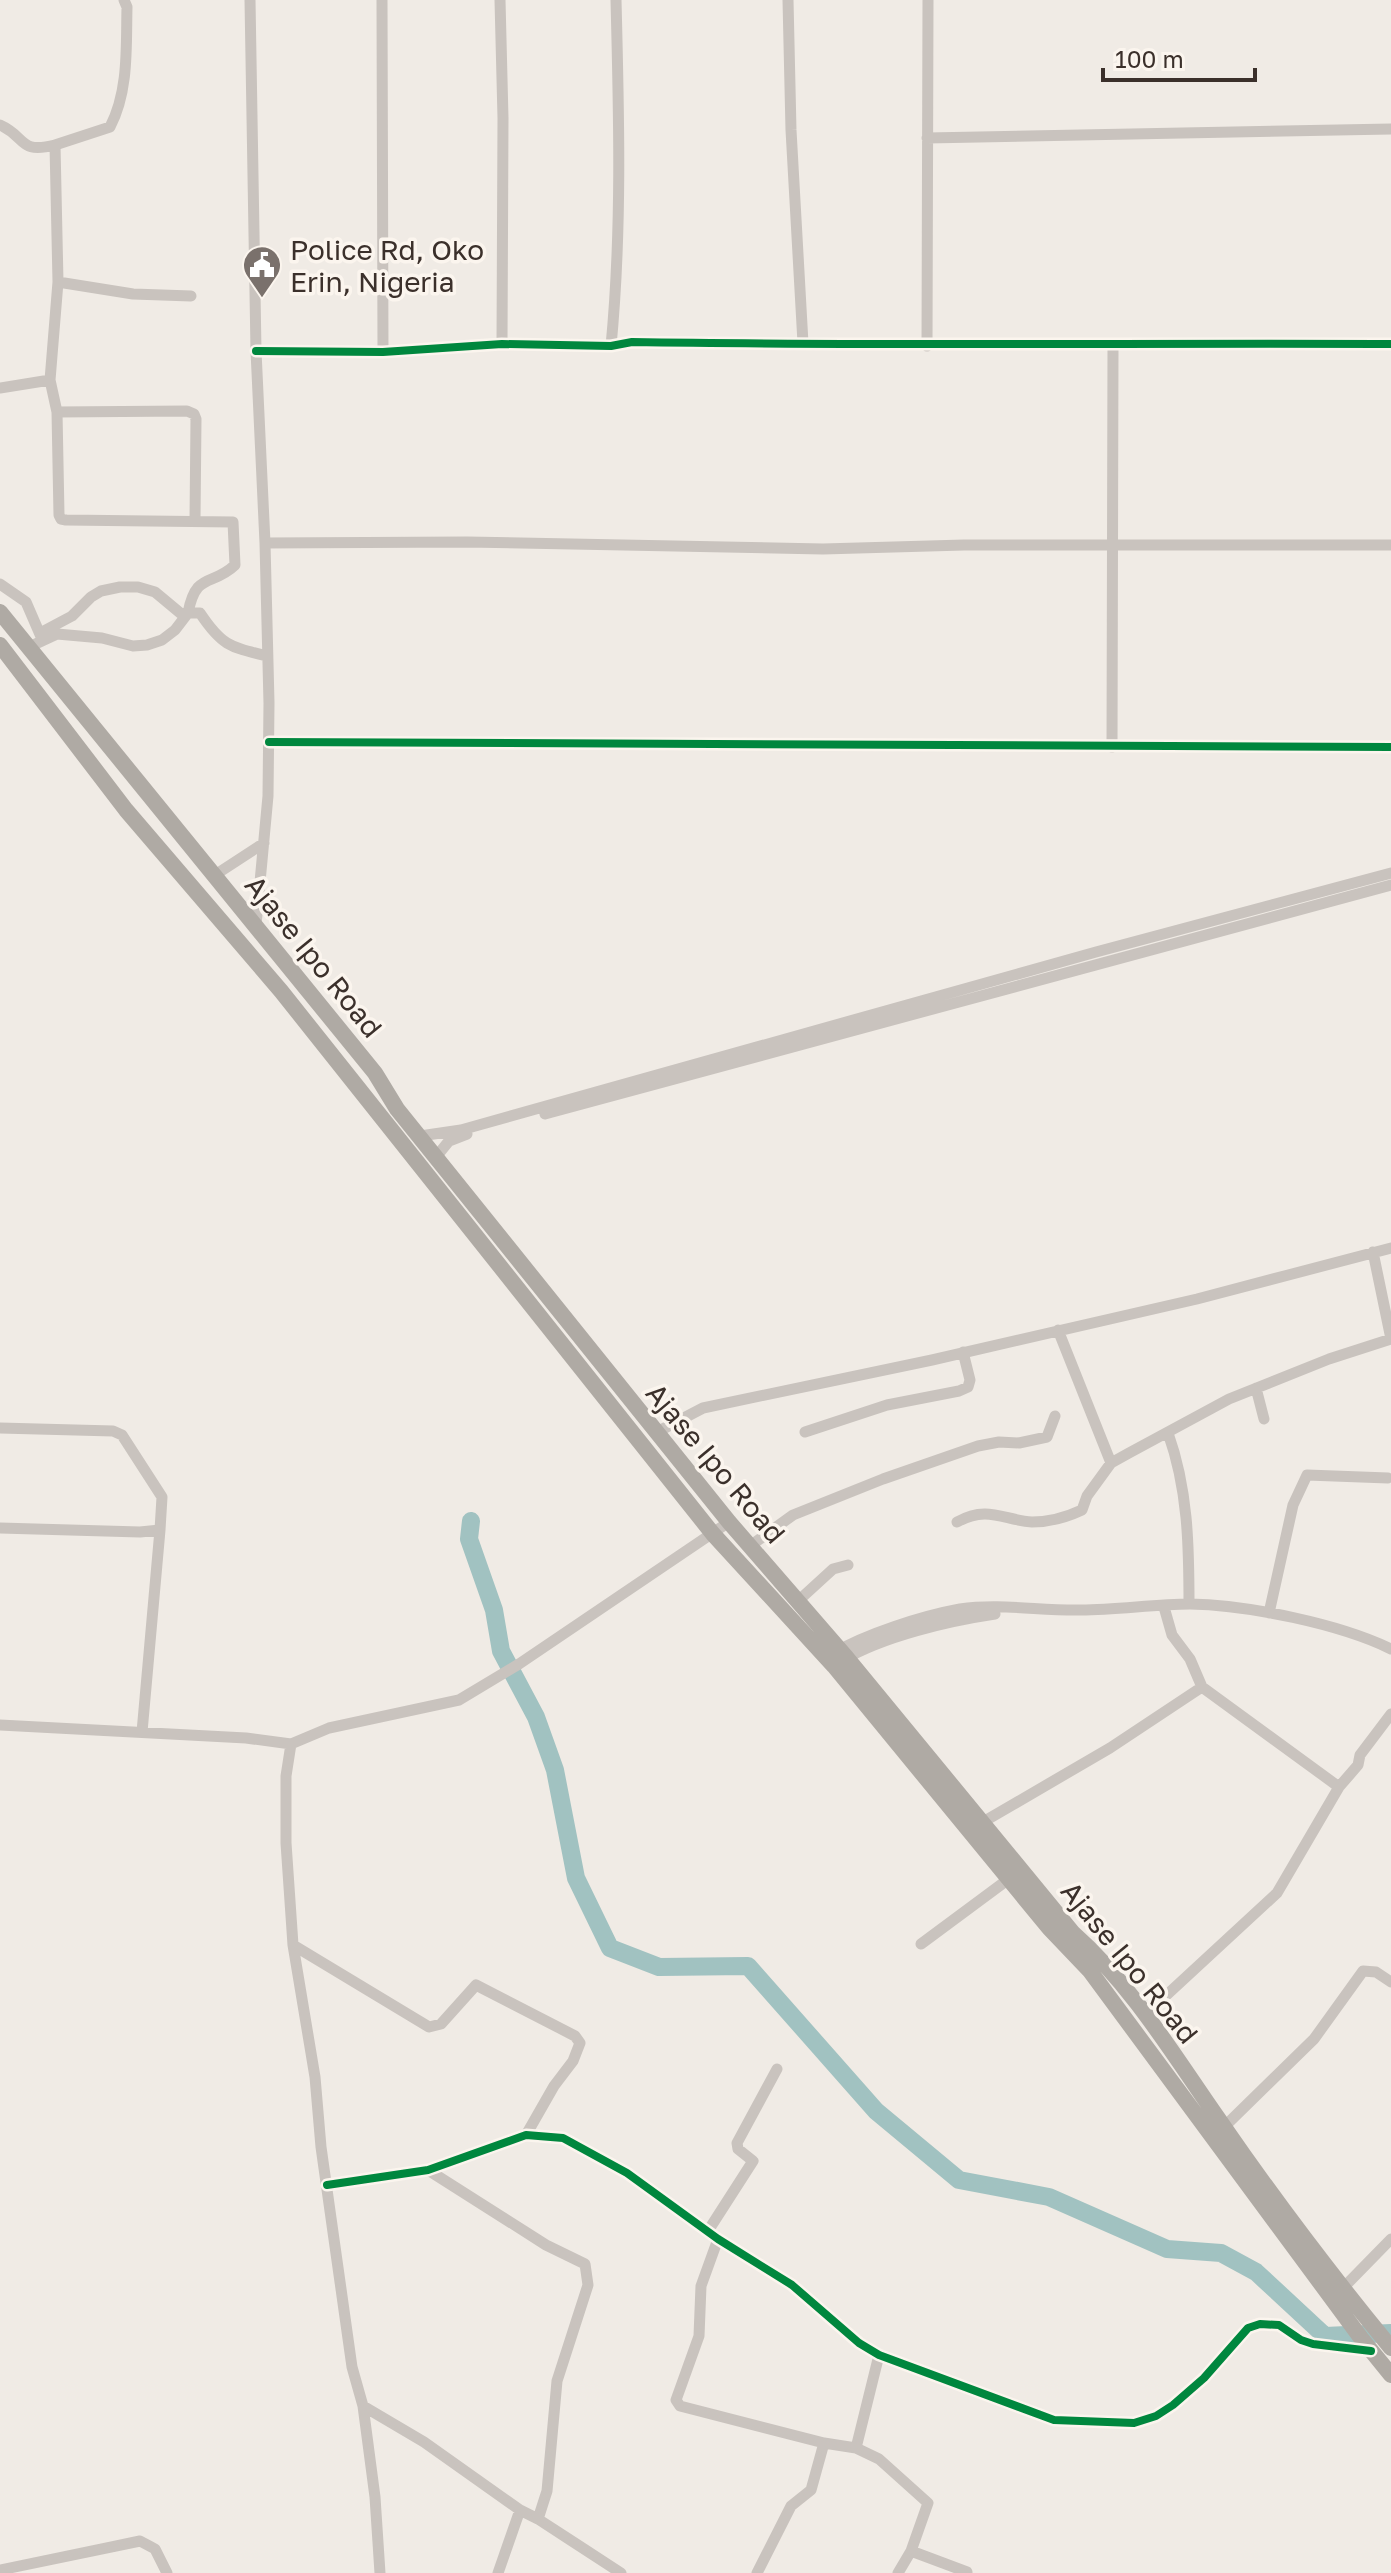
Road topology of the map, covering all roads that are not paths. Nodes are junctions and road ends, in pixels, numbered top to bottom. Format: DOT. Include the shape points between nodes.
graph roads {
  1 [pos="124,0"];
  2 [pos="250,0"];
  3 [pos="382,0"];
  4 [pos="500,0"];
  5 [pos="616,0"];
  6 [pos="788,0"];
  7 [pos="928,0"];
  8 [pos="0,125"];
  9 [pos="1391,129"];
  10 [pos="927,138"];
  11 [pos="55,145"];
  12 [pos="58,282"];
  13 [pos="191,296"];
  14 [pos="803,343"];
  15 [pos="502,344"];
  16 [pos="1391,344"];
  17 [pos="1113,345"];
  18 [pos="611,346"];
  19 [pos="927,346"];
  20 [pos="256,351"];
  21 [pos="383,352"];
  22 [pos="50,380"];
  23 [pos="0,388"];
  24 [pos="57,412"];
  25 [pos="195,520"];
  26 [pos="265,543"];
  27 [pos="1391,545"];
  28 [pos="1112,547"];
  29 [pos="0,584"];
  30 [pos="0,612"];
  31 [pos="186,615"];
  32 [pos="37,640"];
  33 [pos="0,645"];
  34 [pos="267,656"];
  35 [pos="269,742"];
  36 [pos="1112,747"];
  37 [pos="1391,747"];
  38 [pos="264,843"];
  39 [pos="1391,873"];
  40 [pos="215,875"];
  41 [pos="1391,885"];
  42 [pos="256,925"];
  43 [pos="420,1136"];
  44 [pos="436,1157"];
  45 [pos="1391,1248"];
  46 [pos="1373,1252"];
  47 [pos="1058,1330"];
  48 [pos="963,1352"];
  49 [pos="1256,1388"];
  50 [pos="1055,1416"];
  51 [pos="1264,1419"];
  52 [pos="0,1428"];
  53 [pos="657,1432"];
  54 [pos="805,1432"];
  55 [pos="1168,1433"];
  56 [pos="1111,1463"];
  57 [pos="1388,1478"];
  58 [pos="729,1522"];
  59 [pos="957,1522"];
  60 [pos="0,1528"];
  61 [pos="160,1530"];
  62 [pos="713,1534"];
  63 [pos="750,1546"];
  64 [pos="848,1565"];
  65 [pos="798,1601"];
  66 [pos="1189,1604"];
  67 [pos="1164,1607"];
  68 [pos="1269,1613"];
  69 [pos="1391,1649"];
  70 [pos="837,1658"];
  71 [pos="1202,1687"];
  72 [pos="1391,1714"];
  73 [pos="0,1725"];
  74 [pos="142,1732"];
  75 [pos="291,1744"];
  76 [pos="1339,1787"];
  77 [pos="983,1822"];
  78 [pos="1010,1878"];
  79 [pos="921,1944"];
  80 [pos="293,1945"];
  81 [pos="1391,1982"];
  82 [pos="1145,2015"];
  83 [pos="777,2069"];
  84 [pos="1189,2091"];
  85 [pos="1224,2127"];
  86 [pos="526,2135"];
  87 [pos="428,2170"];
  88 [pos="327,2185"];
  89 [pos="713,2235"];
  90 [pos="1391,2239"];
  91 [pos="1344,2287"];
  92 [pos="1366,2345"];
  93 [pos="1390,2347"];
  94 [pos="879,2355"];
  95 [pos="1391,2375"];
  96 [pos="363,2406"];
  97 [pos="824,2443"];
  98 [pos="856,2448"];
  99 [pos="520,2510"];
  100 [pos="538,2519"];
  101 [pos="911,2551"];
  102 [pos="0,2570"];
  103 [pos="618,2572"];
  104 [pos="967,2572"];
  105 [pos="167,2573"];
  106 [pos="380,2573"];
  107 [pos="498,2573"];
  108 [pos="757,2573"];
  109 [pos="898,2573"];
  1 -- 11 [label="street" via="124,80 115,117 110,127"];
  2 -- 20 [label="street"];
  3 -- 21 [label="street"];
  4 -- 15 [label="street"];
  5 -- 18 [label="street" via="617,287"];
  6 -- 14 [label="street"];
  7 -- 10 [label="street"];
  8 -- 11 [label="street" via="36,150"];
  9 -- 10 [label="street"];
  10 -- 19 [label="street"];
  11 -- 12 [label="street"];
  12 -- 13 [label="street" via="133,294"];
  12 -- 22 [label="street"];
  14 -- 18 [label="street"];
  14 -- 19 [label="street"];
  15 -- 18 [label="street"];
  15 -- 21 [label="street"];
  16 -- 17 [label="street"];
  17 -- 19 [label="street"];
  17 -- 28 [label="street"];
  20 -- 21 [label="street"];
  20 -- 26 [label="street"];
  22 -- 23 [label="street"];
  22 -- 24 [label="street"];
  24 -- 25 [label="street" via="61,519"];
  24 -- 25 [label="street" via="194,414"];
  25 -- 31 [label="street" via="233,522 235,565 205,580 191,596"];
  26 -- 28 [label="street"];
  26 -- 34 [label="street"];
  27 -- 28 [label="street"];
  28 -- 36 [label="street"];
  29 -- 32 [label="street" via="26,602"];
  30 -- 32 [label="highway, Ajase Ipo Road"];
  31 -- 32 [label="street" via="162,640 147,645 68,634"];
  31 -- 32 [label="street" via="155,592 120,587 91,597"];
  31 -- 34 [label="street" via="200,613 232,648"];
  32 -- 40 [label="highway, Ajase Ipo Road"];
  33 -- 62 [label="highway, Ajase Ipo Road" via="126,810 281,991"];
  34 -- 35 [label="street"];
  35 -- 36 [label="street"];
  35 -- 38 [label="street"];
  36 -- 37 [label="street"];
  38 -- 40 [label="street"];
  38 -- 42 [label="street"];
  39 -- 43 [label="street" via="455,1131"];
  40 -- 42 [label="highway, Ajase Ipo Road"];
  41 -- 44 [label="street" via="469,1134 449,1141"];
  42 -- 43 [label="highway, Ajase Ipo Road"];
  43 -- 44 [label="highway, Ajase Ipo Road"];
  44 -- 53 [label="highway, Ajase Ipo Road"];
  45 -- 46 [label="street"];
  46 -- 47 [label="street"];
  46 -- 49 [label="street" via="1391,1339"];
  47 -- 48 [label="street"];
  47 -- 56 [label="street"];
  48 -- 53 [label="street" via="703,1408"];
  48 -- 54 [label="street" via="968,1387 887,1405"];
  49 -- 51 [label="street"];
  49 -- 55 [label="street"];
  50 -- 63 [label="street" via="1047,1437 978,1446 883,1479 801,1511"];
  52 -- 61 [label="street" via="122,1435 162,1497"];
  53 -- 58 [label="highway, Ajase Ipo Road"];
  55 -- 56 [label="street"];
  55 -- 66 [label="street" via="1179,1463 1189,1533"];
  56 -- 59 [label="street" via="1082,1510 1071,1516 1035,1522 990,1513"];
  57 -- 68 [label="street" via="1307,1475 1293,1505"];
  58 -- 62 [label="street"];
  58 -- 63 [label="highway, Ajase Ipo Road"];
  60 -- 61 [label="street"];
  61 -- 74 [label="street"];
  62 -- 70 [label="highway, Ajase Ipo Road"];
  62 -- 75 [label="street" via="459,1700 329,1728"];
  63 -- 65 [label="highway, Ajase Ipo Road"];
  64 -- 65 [label="street" via="820,1578"];
  65 -- 70 [label="highway, Ajase Ipo Road"];
  66 -- 67 [label="street"];
  66 -- 68 [label="street"];
  67 -- 70 [label="street" via="1035,1607 934,1626"];
  67 -- 71 [label="street" via="1172,1635"];
  68 -- 69 [label="street"];
  70 -- 77 [label="highway, Ajase Ipo Road"];
  70 -- 78 [label="highway, Ajase Ipo Road"];
  71 -- 76 [label="street"];
  71 -- 77 [label="street"];
  72 -- 76 [label="street"];
  73 -- 74 [label="street"];
  74 -- 75 [label="street"];
  75 -- 80 [label="street" via="286,1843"];
  76 -- 82 [label="street" via="1277,1893"];
  77 -- 82 [label="highway, Ajase Ipo Road"];
  78 -- 79 [label="street"];
  78 -- 84 [label="highway, Ajase Ipo Road"];
  80 -- 86 [label="street" via="429,2027 441,2024 476,1985 575,2036 580,2043 573,2061"];
  80 -- 88 [label="street"];
  81 -- 85 [label="street" via="1363,1971 1314,2039"];
  82 -- 84 [label="highway, Ajase Ipo Road"];
  83 -- 89 [label="street" via="737,2143 753,2161"];
  84 -- 85 [label="highway, Ajase Ipo Road"];
  84 -- 92 [label="highway, Ajase Ipo Road"];
  85 -- 91 [label="highway, Ajase Ipo Road"];
  86 -- 87 [label="street"];
  86 -- 89 [label="street" via="563,2138 627,2173"];
  87 -- 88 [label="street"];
  87 -- 100 [label="street" via="585,2264 588,2285 557,2381 547,2491"];
  88 -- 96 [label="street" via="352,2367"];
  89 -- 94 [label="street" via="792,2285"];
  89 -- 97 [label="street" via="701,2286 699,2336 676,2400 680,2406"];
  90 -- 91 [label="street"];
  91 -- 93 [label="highway, Ajase Ipo Road"];
  92 -- 94 [label="street" via="1313,2344 1279,2325 1248,2328 1173,2405 1134,2423 1054,2420"];
  92 -- 95 [label="highway, Ajase Ipo Road"];
  94 -- 98 [label="street"];
  96 -- 99 [label="street"];
  96 -- 106 [label="street"];
  97 -- 98 [label="street"];
  97 -- 108 [label="street" via="811,2490 791,2506"];
  98 -- 101 [label="street" via="879,2459 928,2503"];
  99 -- 100 [label="street"];
  99 -- 107 [label="street"];
  100 -- 103 [label="street"];
  101 -- 104 [label="street"];
  101 -- 109 [label="street"];
  102 -- 105 [label="street" via="140,2541 155,2549"];
}
